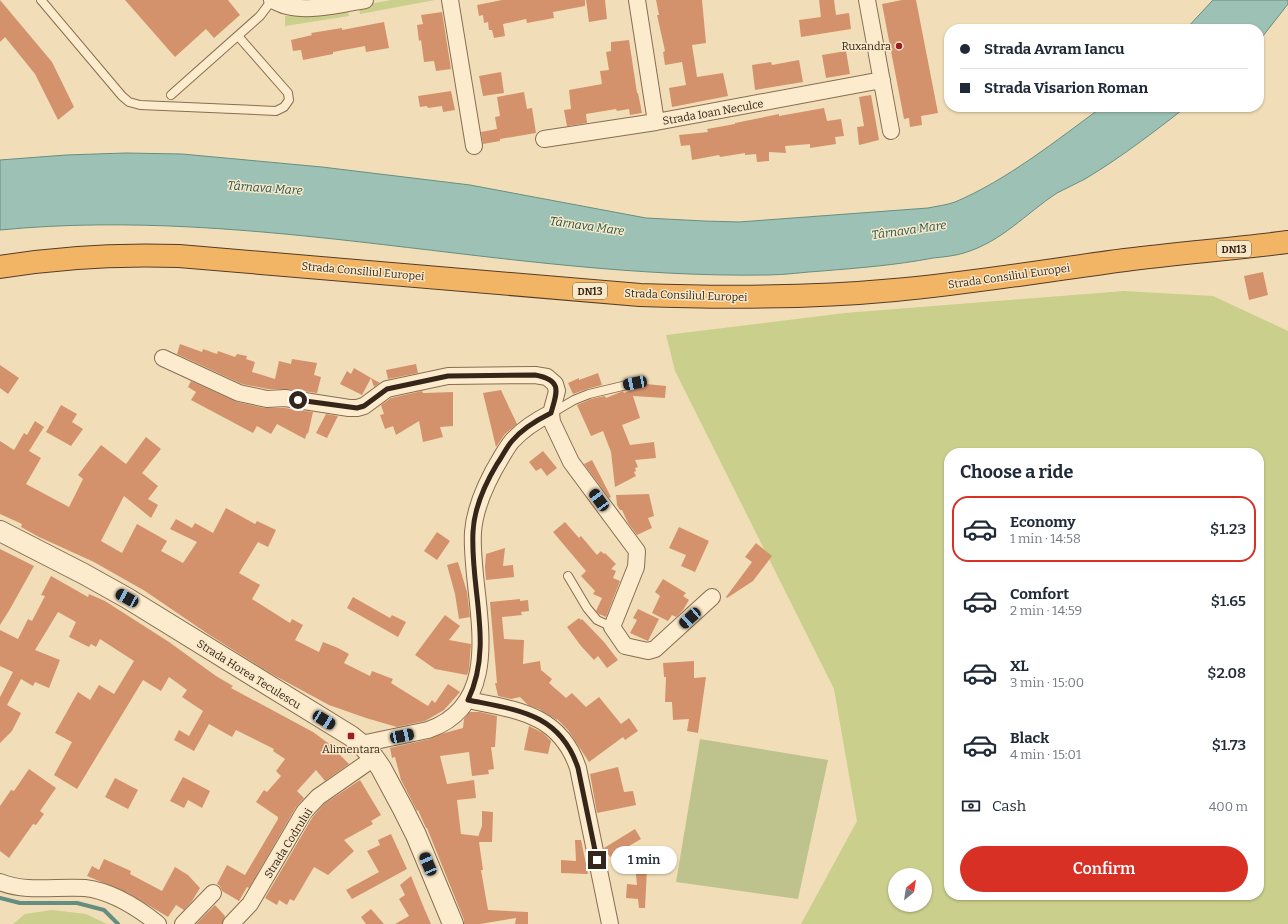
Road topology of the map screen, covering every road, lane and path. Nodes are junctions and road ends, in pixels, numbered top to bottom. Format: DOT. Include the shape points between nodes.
graph roads {
  1 [pos="41,0"];
  2 [pos="272,0"];
  3 [pos="365,0"];
  4 [pos="450,0"];
  5 [pos="637,0"];
  6 [pos="867,0"];
  7 [pos="238,36"];
  8 [pos="882,80"];
  9 [pos="171,95"];
  10 [pos="656,122"];
  11 [pos="891,131"];
  12 [pos="544,139"];
  13 [pos="474,146"];
  14 [pos="1288,242"];
  15 [pos="0,267"];
  16 [pos="163,358"];
  17 [pos="635,383"];
  18 [pos="551,413"];
  19 [pos="0,530"];
  20 [pos="568,576"];
  21 [pos="712,598"];
  22 [pos="612,627"];
  23 [pos="468,700"];
  24 [pos="367,751"];
  25 [pos="0,882"];
  26 [pos="213,892"];
  27 [pos="158,924"];
  28 [pos="183,924"];
  29 [pos="231,924"];
  30 [pos="453,924"];
  31 [pos="610,924"];
  1 -- 7 [label="lane" via="122,96 140,105 276,111 284,107 289,100 288,93"];
  2 -- 3 [label="street" via="299,8"];
  2 -- 7 [label="lane" via="260,16"];
  4 -- 13 [label="street"];
  5 -- 10 [label="street"];
  6 -- 8 [label="street"];
  7 -- 9 [label="lane"];
  8 -- 10 [label="street, Strada Ioan Neculce"];
  8 -- 11 [label="street"];
  10 -- 12 [label="street, Strada Ioan Neculce"];
  14 -- 15 [label="highway, Strada Consiliul Europei / DN13" via="894,290 778,297 640,295 134,254"];
  16 -- 18 [label="street" via="239,393 267,399 285,398 357,408 364,406 387,389 448,376 535,375 547,377 555,384 557,391"];
  17 -- 18 [label="lane" via="589,394"];
  18 -- 22 [label="street" via="552,422 571,462 636,551 636,567"];
  18 -- 23 [label="street" via="530,425 512,441 485,486 476,515 473,550 481,635 477,675"];
  19 -- 24 [label="street, Strada Horea Teculescu" via="127,598 351,736"];
  20 -- 22 [label="lane" via="597,620"];
  21 -- 22 [label="street" via="655,650 625,646"];
  23 -- 24 [label="street" via="444,724"];
  23 -- 31 [label="street" via="534,717 560,734 569,746 578,768"];
  24 -- 29 [label="street, Strada Codrului" via="304,812 253,900"];
  24 -- 30 [label="street, Strada Horea Teculescu" via="381,768 416,835"];
  25 -- 27 [label="street" via="9,886 29,888 86,888 130,905"];
  26 -- 28 [label="street"];
}
